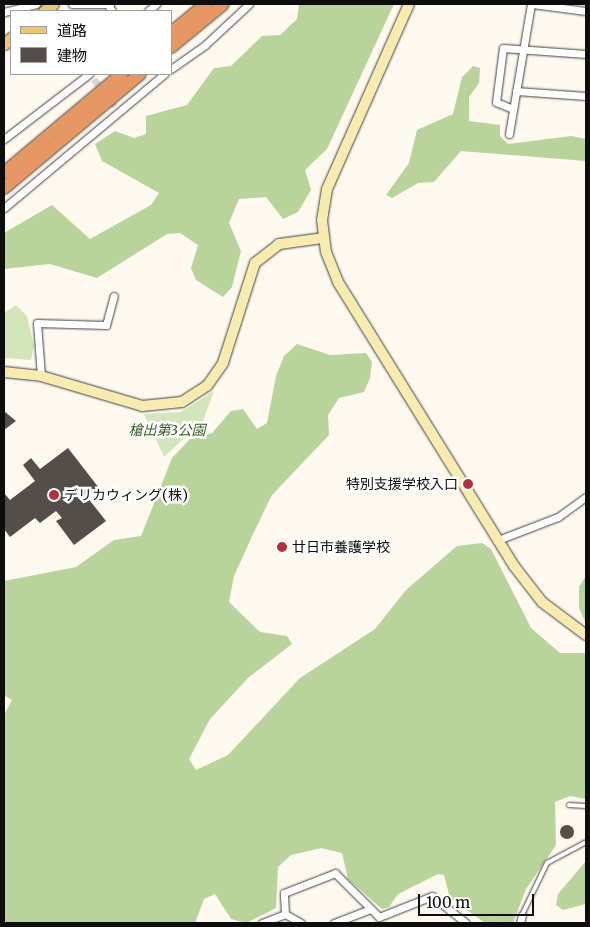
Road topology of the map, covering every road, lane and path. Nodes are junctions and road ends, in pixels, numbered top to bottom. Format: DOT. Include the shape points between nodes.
graph roads {
  1 [pos="37,4"];
  2 [pos="72,4"];
  3 [pos="206,4"];
  4 [pos="224,4"];
  5 [pos="249,4"];
  6 [pos="409,4"];
  7 [pos="532,4"];
  8 [pos="49,7"];
  9 [pos="110,7"];
  10 [pos="12,10"];
  11 [pos="586,11"];
  12 [pos="172,32"];
  13 [pos="172,46"];
  14 [pos="524,48"];
  15 [pos="586,54"];
  16 [pos="172,68"];
  17 [pos="121,75"];
  18 [pos="139,75"];
  19 [pos="163,75"];
  20 [pos="91,76"];
  21 [pos="516,91"];
  22 [pos="586,96"];
  23 [pos="513,109"];
  24 [pos="509,134"];
  25 [pos="4,138"];
  26 [pos="4,173"];
  27 [pos="4,188"];
  28 [pos="4,208"];
  29 [pos="323,238"];
  30 [pos="114,296"];
  31 [pos="4,372"];
  32 [pos="41,376"];
  33 [pos="586,497"];
  34 [pos="498,540"];
  35 [pos="586,635"];
  36 [pos="569,805"];
  37 [pos="586,806"];
  38 [pos="586,842"];
  39 [pos="370,908"];
  40 [pos="285,914"];
  41 [pos="522,915"];
  42 [pos="262,923"];
  43 [pos="301,923"];
  44 [pos="334,923"];
  45 [pos="466,923"];
  46 [pos="520,923"];
  1 -- 8 [label="street"];
  1 -- 10 [label="street"];
  2 -- 9 [label="street"];
  3 -- 12 [label="highway"];
  4 -- 13 [label="highway"];
  5 -- 16 [label="street" via="205,45"];
  6 -- 29 [label="street" via="327,189"];
  7 -- 11 [label="street"];
  7 -- 14 [label="street"];
  14 -- 15 [label="street"];
  14 -- 21 [label="street"];
  14 -- 23 [label="street" via="503,48 501,57 496,102"];
  17 -- 26 [label="highway"];
  18 -- 27 [label="highway"];
  19 -- 28 [label="street" via="117,110"];
  20 -- 25 [label="street"];
  21 -- 22 [label="street"];
  21 -- 23 [label="street"];
  23 -- 24 [label="street"];
  29 -- 32 [label="street" via="279,244 255,263 223,363 194,396 169,406 142,406"];
  29 -- 34 [label="street" via="338,282"];
  30 -- 32 [label="street" via="106,325 37,322"];
  31 -- 32 [label="street"];
  33 -- 34 [label="street" via="558,517"];
  34 -- 35 [label="street" via="542,602"];
  36 -- 37 [label="lane"];
  38 -- 41 [label="lane" via="547,863"];
  39 -- 40 [label="street" via="335,873 284,893"];
  39 -- 44 [label="street"];
  39 -- 45 [label="street" via="378,917 432,896"];
  40 -- 42 [label="street"];
  40 -- 43 [label="street"];
  41 -- 46 [label="street"];
}
